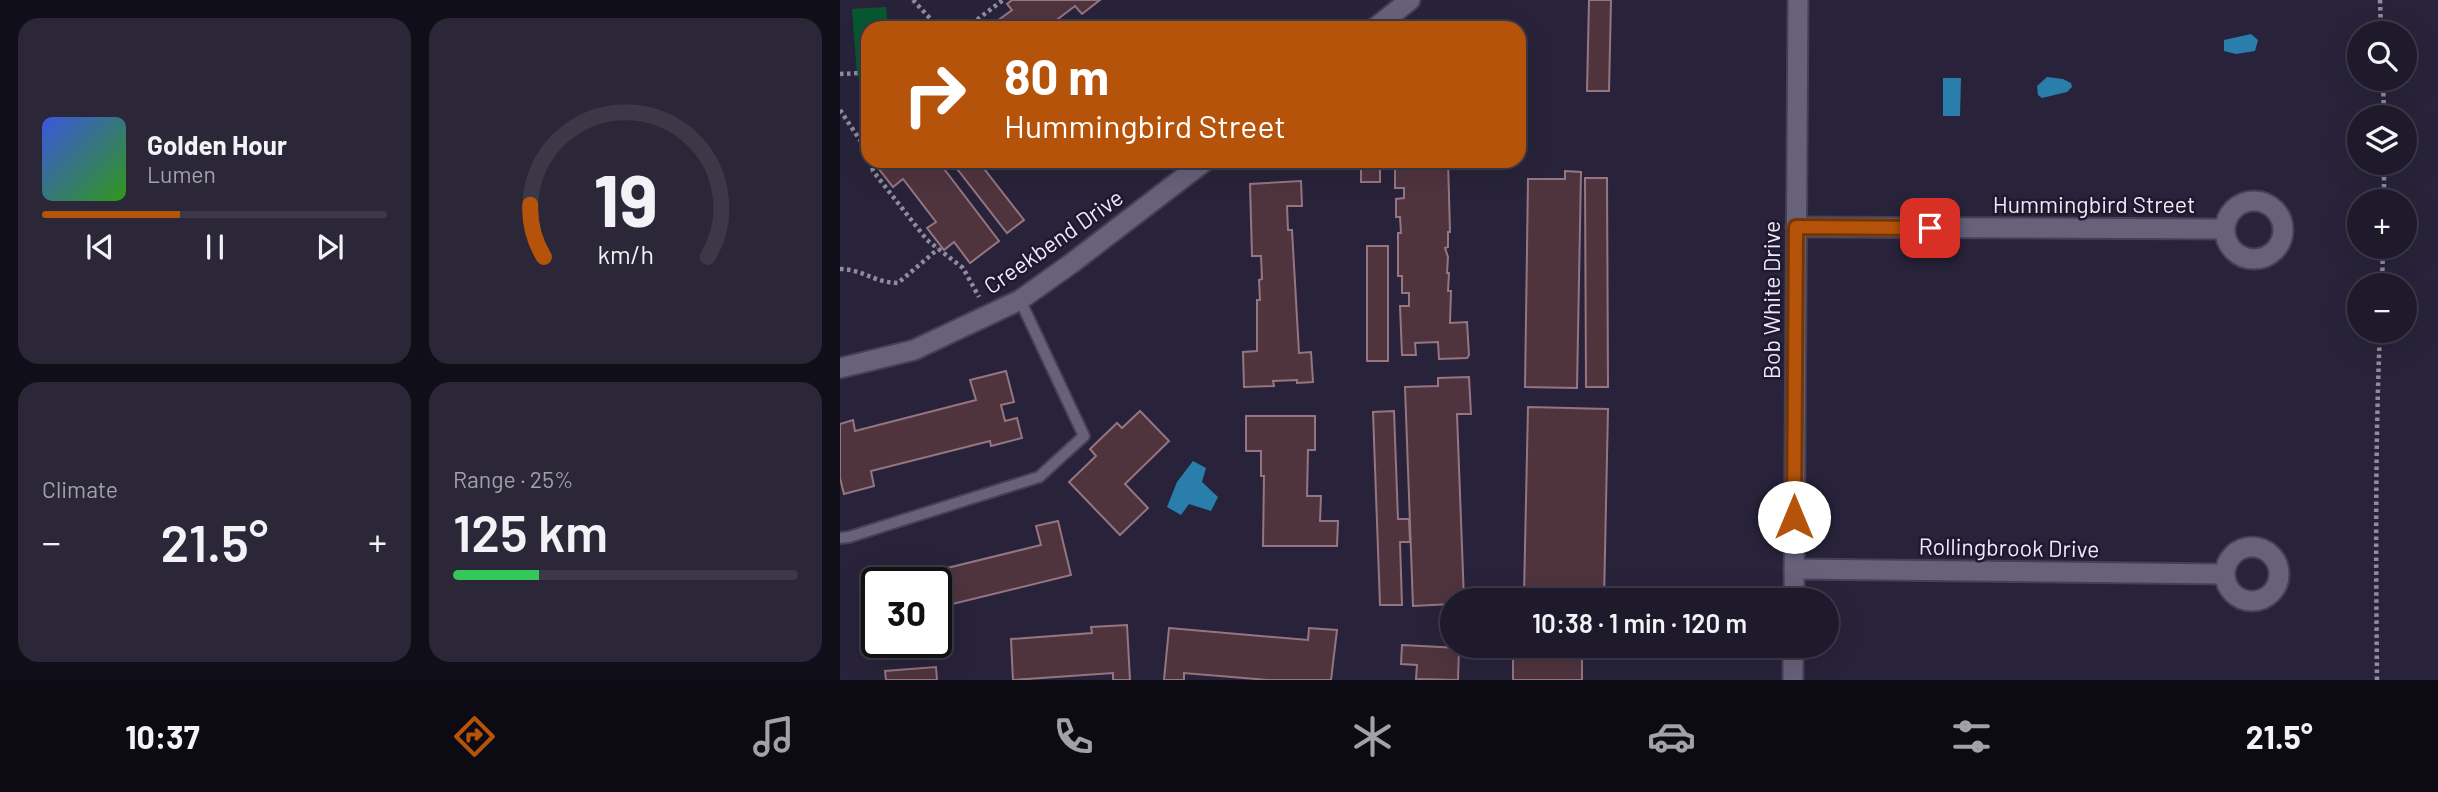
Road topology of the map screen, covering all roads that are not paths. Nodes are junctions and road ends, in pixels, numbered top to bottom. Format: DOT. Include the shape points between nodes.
graph roads {
  1 [pos="1410,0"];
  2 [pos="1798,0"];
  3 [pos="1384,21"];
  4 [pos="1196,168"];
  5 [pos="1796,227"];
  6 [pos="2224,229"];
  7 [pos="1020,300"];
  8 [pos="840,368"];
  9 [pos="840,538"];
  10 [pos="1794,569"];
  11 [pos="2224,574"];
  12 [pos="1794,588"];
  13 [pos="1793,658"];
  14 [pos="1793,680"];
  1 -- 3 [label="street"];
  2 -- 5 [label="street, Bob White Drive"];
  4 -- 7 [label="street, Creekbend Drive"];
  5 -- 6 [label="street, Hummingbird Street"];
  5 -- 10 [label="street, Bob White Drive"];
  7 -- 8 [label="street, Creekbend Drive" via="914,350"];
  7 -- 9 [label="lane" via="1084,436 1040,477"];
  10 -- 11 [label="street, Rollingbrook Drive"];
  10 -- 12 [label="street, Bob White Drive"];
  13 -- 14 [label="street"];
}
